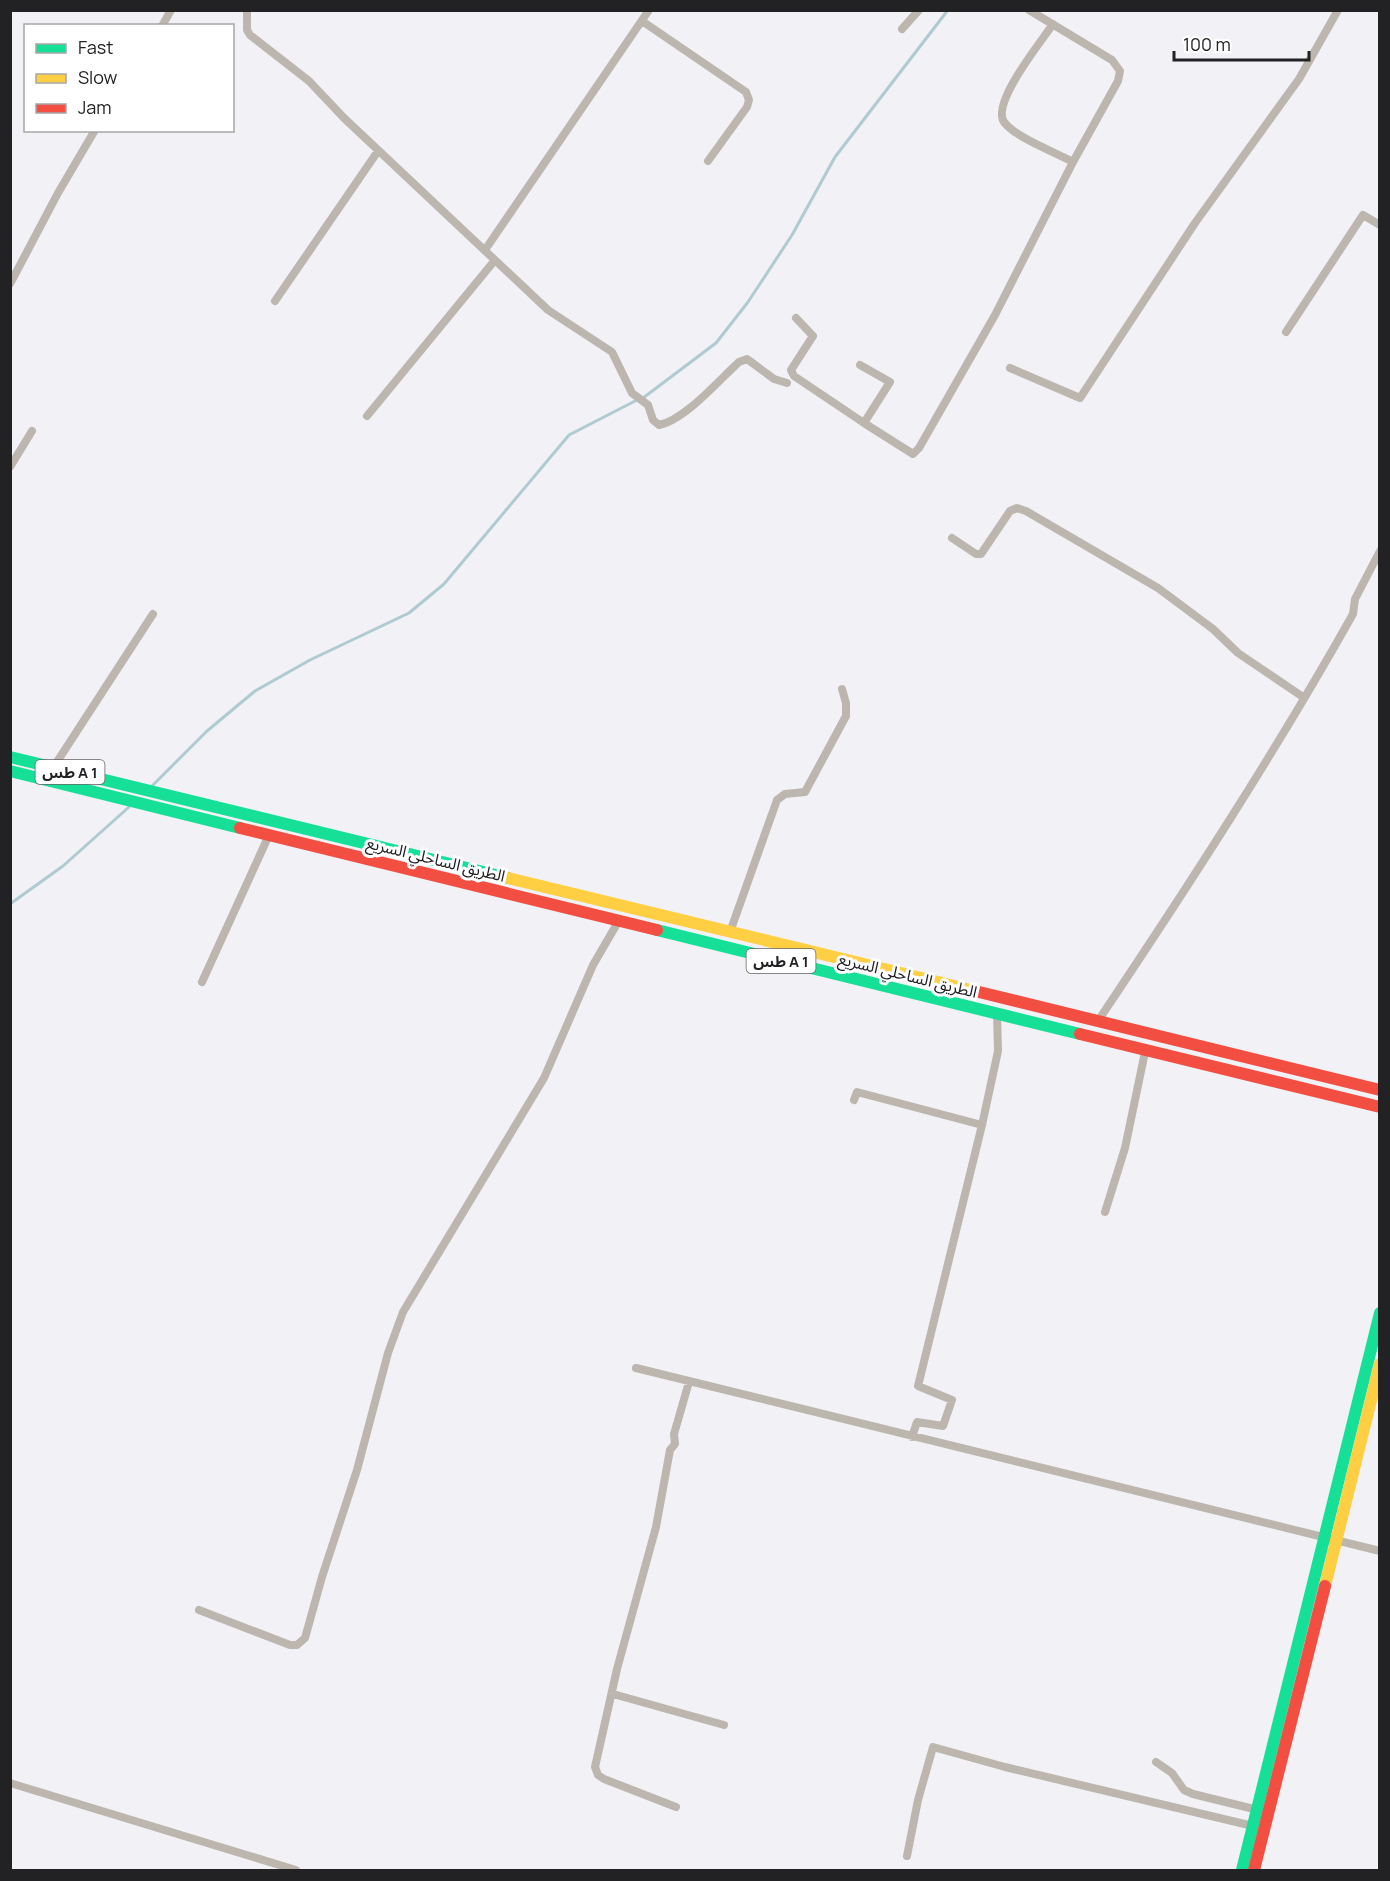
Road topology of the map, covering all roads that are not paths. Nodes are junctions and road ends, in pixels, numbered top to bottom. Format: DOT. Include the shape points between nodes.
graph roads {
  1 [pos="171,10"];
  2 [pos="247,10"];
  3 [pos="649,10"];
  4 [pos="919,10"];
  5 [pos="1029,10"];
  6 [pos="1338,10"];
  7 [pos="642,21"];
  8 [pos="163,24"];
  9 [pos="1053,24"];
  10 [pos="902,29"];
  11 [pos="94,132"];
  12 [pos="378,151"];
  13 [pos="708,161"];
  14 [pos="1073,162"];
  15 [pos="1380,225"];
  16 [pos="485,250"];
  17 [pos="495,260"];
  18 [pos="10,284"];
  19 [pos="275,301"];
  20 [pos="796,318"];
  21 [pos="1286,332"];
  22 [pos="860,365"];
  23 [pos="1010,368"];
  24 [pos="787,384"];
  25 [pos="367,416"];
  26 [pos="864,423"];
  27 [pos="32,431"];
  28 [pos="10,467"];
  29 [pos="952,538"];
  30 [pos="1380,551"];
  31 [pos="153,614"];
  32 [pos="842,689"];
  33 [pos="1303,697"];
  34 [pos="10,757"];
  35 [pos="53,768"];
  36 [pos="10,771"];
  37 [pos="186,807"];
  38 [pos="269,835"];
  39 [pos="618,922"];
  40 [pos="730,932"];
  41 [pos="202,981"];
  42 [pos="997,1013"];
  43 [pos="1098,1021"];
  44 [pos="1145,1052"];
  45 [pos="1380,1090"];
  46 [pos="854,1100"];
  47 [pos="1380,1107"];
  48 [pos="982,1125"];
  49 [pos="1105,1212"];
  50 [pos="1380,1312"];
  51 [pos="1380,1364"];
  52 [pos="636,1368"];
  53 [pos="689,1382"];
  54 [pos="912,1437"];
  55 [pos="1346,1448"];
  56 [pos="1359,1450"];
  57 [pos="1323,1536"];
  58 [pos="1337,1539"];
  59 [pos="1380,1551"];
  60 [pos="199,1610"];
  61 [pos="1302,1650"];
  62 [pos="613,1694"];
  63 [pos="724,1725"];
  64 [pos="1156,1762"];
  65 [pos="10,1783"];
  66 [pos="676,1807"];
  67 [pos="1263,1811"];
  68 [pos="1252,1826"];
  69 [pos="907,1856"];
  70 [pos="296,1870"];
  71 [pos="1242,1870"];
  72 [pos="1254,1870"];
  1 -- 8 [label="street"];
  2 -- 12 [label="street" via="250,35 309,81"];
  3 -- 7 [label="street"];
  4 -- 10 [label="street"];
  5 -- 9 [label="street"];
  6 -- 23 [label="street" via="1299,79 1195,223 1080,398"];
  7 -- 13 [label="street" via="746,92 747,108"];
  7 -- 16 [label="street"];
  9 -- 14 [label="street" via="1112,60 1120,71 1110,97"];
  9 -- 14 [label="street" via="1006,93 1002,117 1016,131"];
  11 -- 18 [label="street"];
  12 -- 16 [label="street"];
  12 -- 19 [label="street"];
  14 -- 26 [label="street" via="995,315 919,448 913,453"];
  15 -- 21 [label="street" via="1363,215"];
  16 -- 17 [label="street"];
  17 -- 24 [label="street" via="548,310 612,352 632,393 648,405 659,425 681,414 747,359"];
  17 -- 25 [label="street"];
  20 -- 26 [label="street" via="813,336 791,370 794,376"];
  22 -- 26 [label="street" via="890,382"];
  27 -- 28 [label="street"];
  29 -- 33 [label="street" via="981,554 1010,511 1026,511 1158,588 1214,629 1238,653"];
  30 -- 33 [label="street" via="1355,599 1353,614"];
  31 -- 35 [label="street"];
  32 -- 40 [label="street" via="846,716 805,792 785,794 777,801"];
  33 -- 43 [label="street" via="1194,875"];
  34 -- 35 [label="main road, طس A 1"];
  35 -- 37 [label="main road, طس A 1" via="129,786"];
  36 -- 37 [label="main road, طس A 1" via="124,799"];
  37 -- 38 [label="main road, الطريق الساحلي السريع / طس A 1"];
  37 -- 40 [label="main road, الطريق الساحلي السريع / طس A 1"];
  38 -- 39 [label="main road, الطريق الساحلي السريع / طس A 1"];
  38 -- 41 [label="street"];
  39 -- 42 [label="main road, الطريق الساحلي السريع / طس A 1"];
  39 -- 60 [label="street" via="593,965 544,1078 403,1312 387,1353 357,1470 305,1638 297,1646 290,1645"];
  40 -- 43 [label="main road, الطريق الساحلي السريع / طس A 1"];
  42 -- 44 [label="main road, الطريق الساحلي السريع / طس A 1"];
  42 -- 48 [label="street" via="998,1051"];
  43 -- 45 [label="main road, الطريق الساحلي السريع / طس A 1"];
  44 -- 47 [label="main road, الطريق الساحلي السريع / طس A 1"];
  44 -- 49 [label="street" via="1125,1148"];
  46 -- 48 [label="street" via="857,1092"];
  48 -- 54 [label="street" via="918,1386 952,1400 943,1426 917,1422"];
  50 -- 55 [label="main road"];
  51 -- 56 [label="main road"];
  52 -- 53 [label="street"];
  53 -- 54 [label="street"];
  53 -- 62 [label="street"];
  54 -- 57 [label="street"];
  55 -- 56 [label="main road"];
  55 -- 57 [label="main road"];
  56 -- 58 [label="main road"];
  57 -- 58 [label="street"];
  57 -- 61 [label="main road"];
  58 -- 59 [label="street"];
  58 -- 61 [label="main road"];
  61 -- 67 [label="main road"];
  62 -- 63 [label="street"];
  62 -- 66 [label="street" via="595,1763 598,1775"];
  64 -- 67 [label="street" via="1172,1773 1184,1790"];
  65 -- 70 [label="street"];
  67 -- 68 [label="main road"];
  67 -- 72 [label="main road"];
  68 -- 69 [label="street" via="933,1747"];
  68 -- 71 [label="main road"];
}
